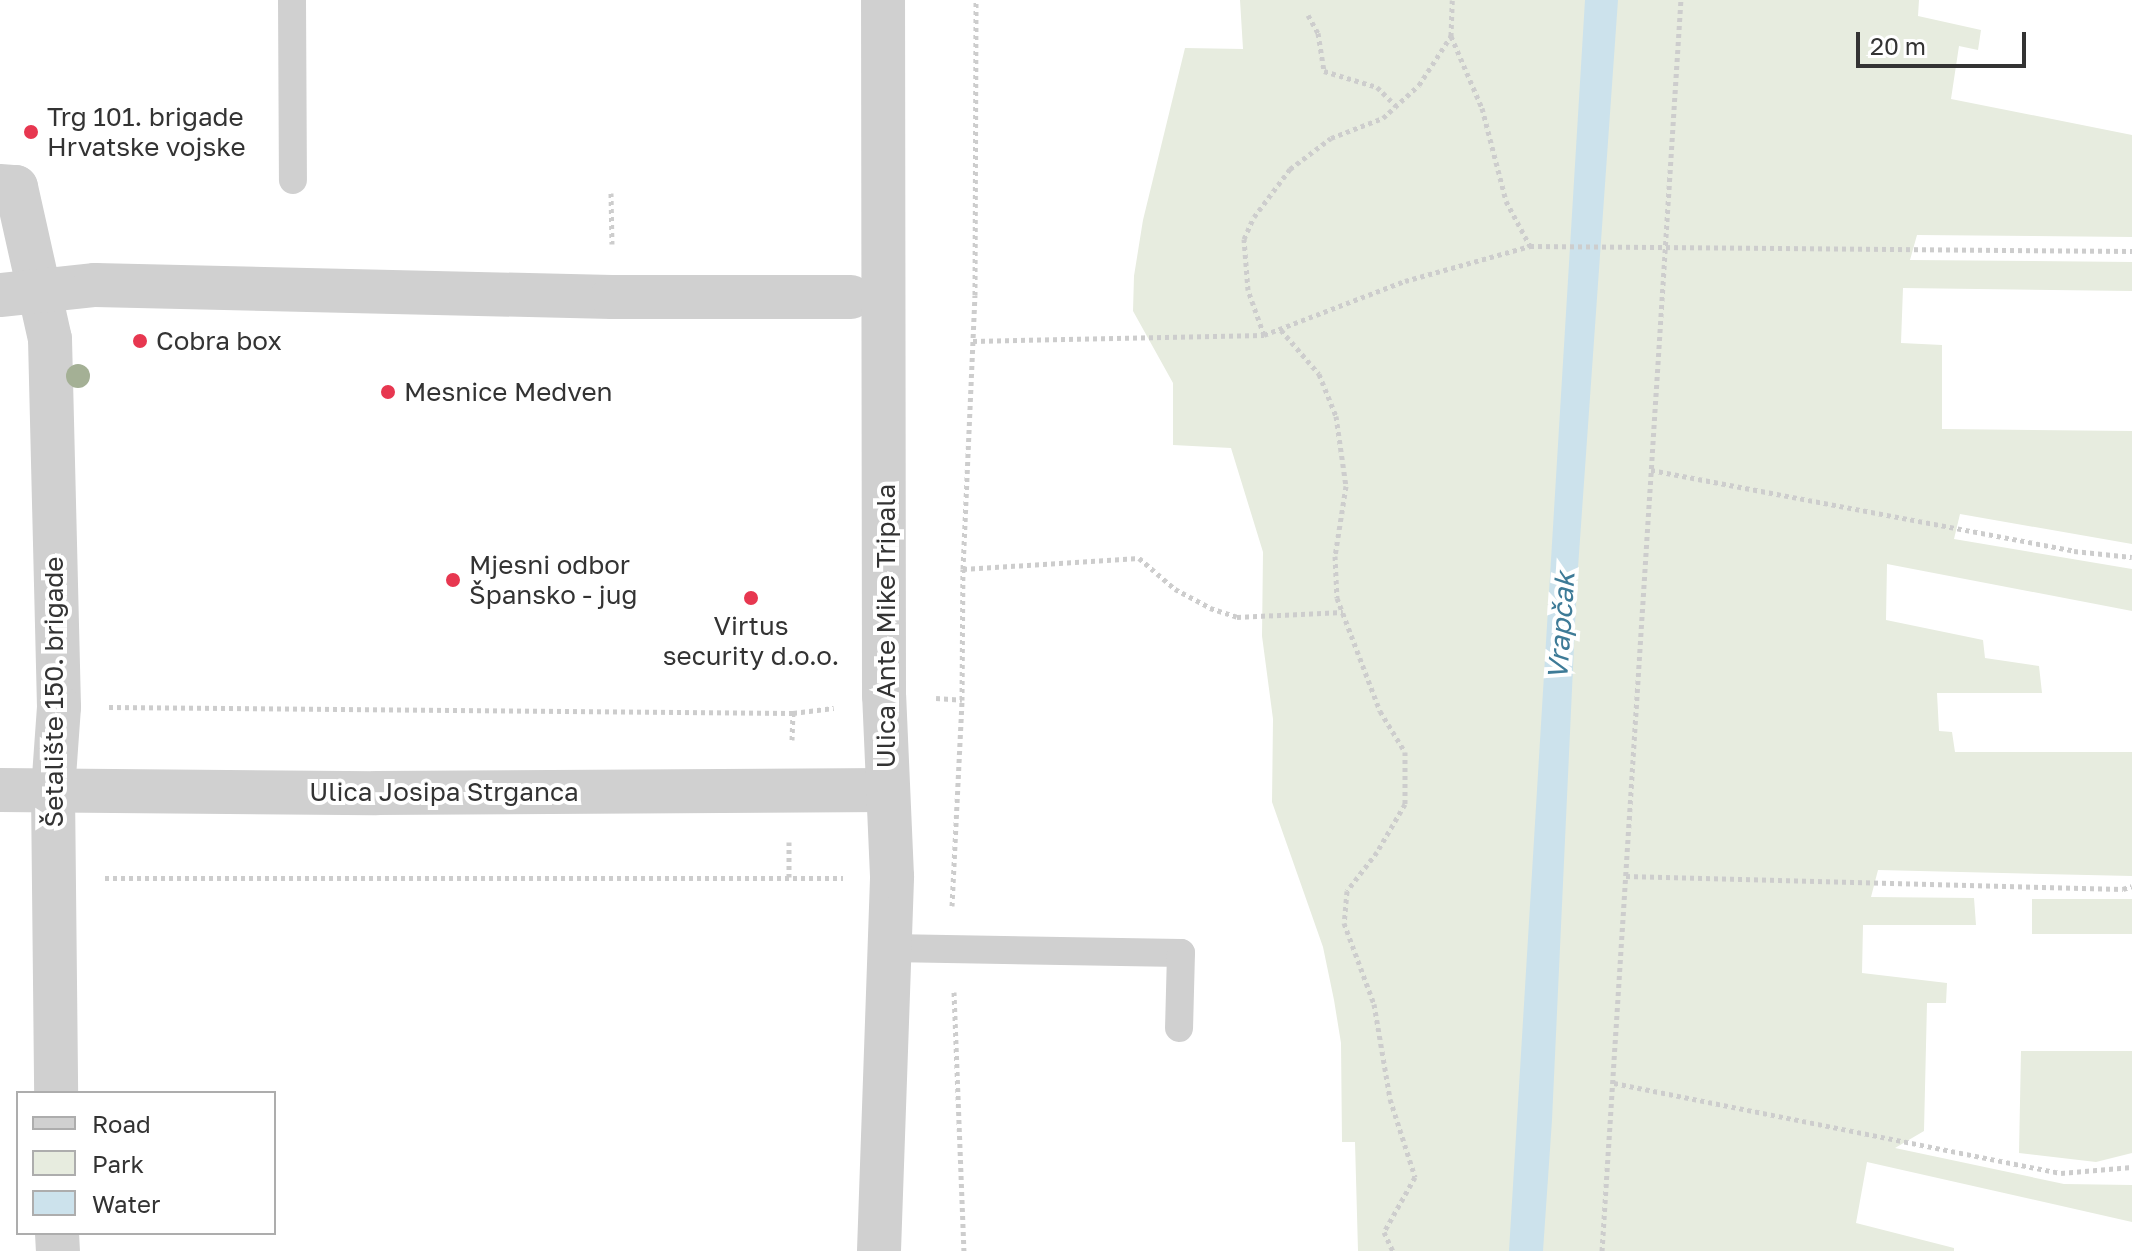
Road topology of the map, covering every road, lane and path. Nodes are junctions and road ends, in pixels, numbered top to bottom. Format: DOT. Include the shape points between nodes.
graph roads {
  1 [pos="292,0"];
  2 [pos="883,0"];
  3 [pos="976,0"];
  4 [pos="1452,0"];
  5 [pos="1681,0"];
  6 [pos="1308,15"];
  7 [pos="1451,36"];
  8 [pos="1396,106"];
  9 [pos="293,180"];
  10 [pos="0,186"];
  11 [pos="1530,246"];
  12 [pos="1664,248"];
  13 [pos="2132,251"];
  14 [pos="20,294"];
  15 [pos="851,297"];
  16 [pos="1281,330"];
  17 [pos="1264,335"];
  18 [pos="973,341"];
  19 [pos="1651,470"];
  20 [pos="2132,557"];
  21 [pos="963,569"];
  22 [pos="1343,612"];
  23 [pos="839,704"];
  24 [pos="59,707"];
  25 [pos="0,790"];
  26 [pos="887,790"];
  27 [pos="53,791"];
  28 [pos="789,832"];
  29 [pos="1626,876"];
  30 [pos="789,877"];
  31 [pos="53,878"];
  32 [pos="850,878"];
  33 [pos="2132,886"];
  34 [pos="890,948"];
  35 [pos="952,951"];
  36 [pos="1179,1028"];
  37 [pos="1614,1083"];
  38 [pos="56,1091"];
  39 [pos="2132,1167"];
  40 [pos="879,1251"];
  41 [pos="964,1251"];
  42 [pos="1393,1251"];
  43 [pos="1602,1251"];
  1 -- 9 [label="lane"];
  2 -- 26 [label="street, Ulica Ante Mike Tripala"];
  3 -- 18 [label="path"];
  4 -- 7 [label="path"];
  5 -- 12 [label="path"];
  6 -- 8 [label="path" via="1318,33 1324,71 1377,87"];
  7 -- 8 [label="path" via="1419,85"];
  7 -- 11 [label="path" via="1482,108 1506,201"];
  8 -- 17 [label="path" via="1383,118 1331,138 1290,169 1254,217 1244,239 1248,290"];
  10 -- 14 [label="street" via="16,187"];
  11 -- 12 [label="path"];
  11 -- 16 [label="path" via="1405,281"];
  12 -- 13 [label="path"];
  12 -- 19 [label="path"];
  14 -- 15 [label="street" via="95,285 596,297"];
  14 -- 24 [label="street, Šetalište 150. brigade" via="50,339"];
  16 -- 17 [label="path"];
  16 -- 22 [label="path" via="1319,374 1336,416 1346,486 1335,556"];
  17 -- 18 [label="path"];
  18 -- 21 [label="path"];
  19 -- 20 [label="path" via="2074,551"];
  19 -- 29 [label="path"];
  21 -- 22 [label="path" via="1139,558 1175,589 1237,617"];
  21 -- 35 [label="path"];
  22 -- 42 [label="path" via="1380,711 1405,752 1405,804 1347,891 1344,923 1374,1004 1390,1099 1415,1177 1384,1232"];
  23 -- 24 [label="path" via="829,711 793,713"];
  24 -- 27 [label="street, Šetalište 150. brigade"];
  25 -- 27 [label="street, Ulica Josipa Strganca"];
  26 -- 27 [label="street, Ulica Josipa Strganca"];
  26 -- 34 [label="street, Ulica Ante Mike Tripala"];
  27 -- 31 [label="street, Šetalište 150. brigade"];
  28 -- 30 [label="path"];
  29 -- 33 [label="path"];
  29 -- 37 [label="path"];
  30 -- 31 [label="path"];
  30 -- 32 [label="path"];
  31 -- 38 [label="street, Šetalište 150. brigade"];
  34 -- 35 [label="lane"];
  34 -- 40 [label="street, Ulica Ante Mike Tripala"];
  35 -- 36 [label="lane" via="1181,953"];
  35 -- 41 [label="path"];
  37 -- 39 [label="path" via="2061,1173"];
  37 -- 43 [label="path"];
}
